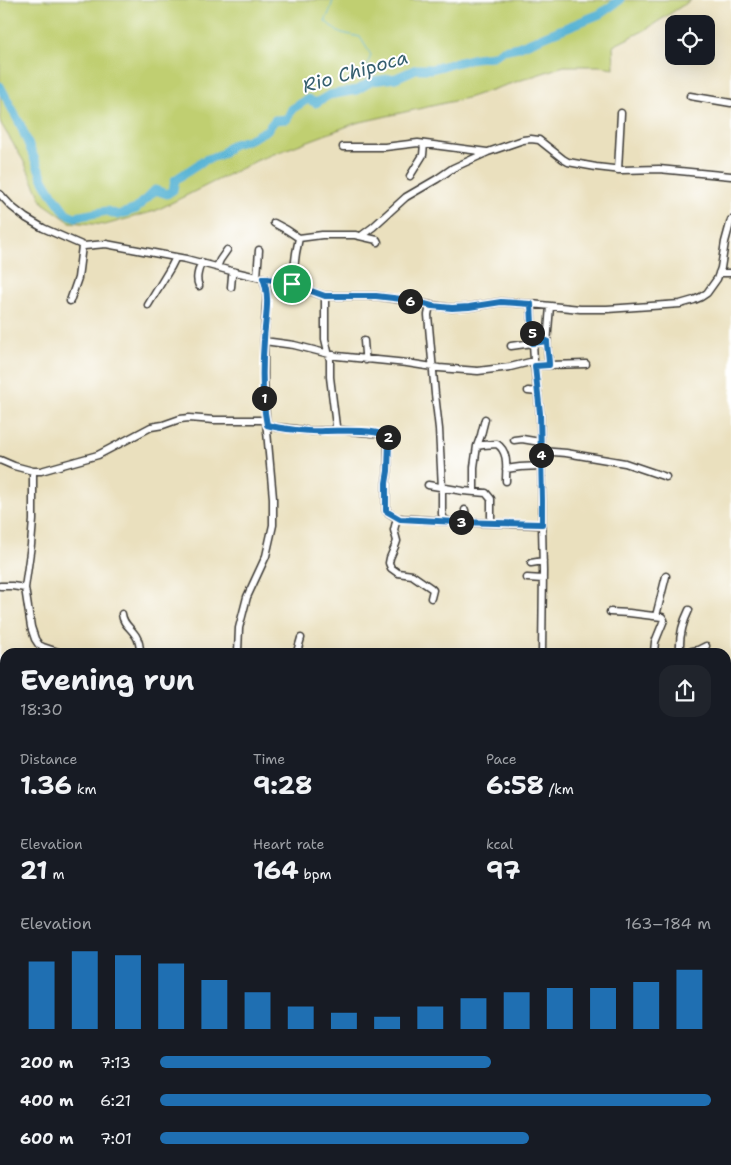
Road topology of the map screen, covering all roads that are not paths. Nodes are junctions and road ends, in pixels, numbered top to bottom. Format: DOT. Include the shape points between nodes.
graph roads {
  1 [pos="690,96"];
  2 [pos="731,103"];
  3 [pos="621,113"];
  4 [pos="424,144"];
  5 [pos="343,147"];
  6 [pos="488,152"];
  7 [pos="618,170"];
  8 [pos="410,176"];
  9 [pos="731,176"];
  10 [pos="0,194"];
  11 [pos="731,220"];
  12 [pos="274,223"];
  13 [pos="361,236"];
  14 [pos="299,238"];
  15 [pos="378,242"];
  16 [pos="82,246"];
  17 [pos="228,250"];
  18 [pos="259,250"];
  19 [pos="176,257"];
  20 [pos="201,262"];
  21 [pos="218,267"];
  22 [pos="235,272"];
  23 [pos="719,273"];
  24 [pos="731,273"];
  25 [pos="260,277"];
  26 [pos="276,281"];
  27 [pos="292,284"];
  28 [pos="199,286"];
  29 [pos="230,287"];
  30 [pos="267,292"];
  31 [pos="325,296"];
  32 [pos="70,301"];
  33 [pos="531,304"];
  34 [pos="148,305"];
  35 [pos="430,306"];
  36 [pos="550,306"];
  37 [pos="264,341"];
  38 [pos="364,341"];
  39 [pos="547,341"];
  40 [pos="533,343"];
  41 [pos="511,346"];
  42 [pos="328,354"];
  43 [pos="366,360"];
  44 [pos="535,363"];
  45 [pos="586,364"];
  46 [pos="549,365"];
  47 [pos="436,368"];
  48 [pos="528,391"];
  49 [pos="538,392"];
  50 [pos="484,419"];
  51 [pos="266,422"];
  52 [pos="340,430"];
  53 [pos="514,440"];
  54 [pos="540,442"];
  55 [pos="477,446"];
  56 [pos="541,451"];
  57 [pos="0,460"];
  58 [pos="541,466"];
  59 [pos="506,469"];
  60 [pos="33,472"];
  61 [pos="666,477"];
  62 [pos="506,480"];
  63 [pos="428,485"];
  64 [pos="442,488"];
  65 [pos="474,492"];
  66 [pos="465,510"];
  67 [pos="442,514"];
  68 [pos="397,518"];
  69 [pos="435,520"];
  70 [pos="448,521"];
  71 [pos="467,522"];
  72 [pos="491,522"];
  73 [pos="542,524"];
  74 [pos="543,560"];
  75 [pos="531,563"];
  76 [pos="666,576"];
  77 [pos="527,578"];
  78 [pos="543,579"];
  79 [pos="0,586"];
  80 [pos="25,588"];
  81 [pos="431,598"];
  82 [pos="688,610"];
  83 [pos="610,612"];
  84 [pos="122,614"];
  85 [pos="656,616"];
  86 [pos="301,638"];
  87 [pos="706,646"];
  88 [pos="44,648"];
  89 [pos="139,648"];
  90 [pos="238,648"];
  91 [pos="298,648"];
  92 [pos="542,648"];
  93 [pos="654,648"];
  94 [pos="680,648"];
  95 [pos="702,648"];
  1 -- 2 [label="street"];
  3 -- 7 [label="street"];
  4 -- 5 [label="street"];
  4 -- 6 [label="street"];
  4 -- 8 [label="street" via="423,155"];
  6 -- 7 [label="street" via="522,140 536,139 562,160"];
  6 -- 13 [label="street" via="453,168 406,197"];
  7 -- 9 [label="street" via="659,169"];
  10 -- 16 [label="street" via="26,218"];
  11 -- 23 [label="street"];
  12 -- 14 [label="street"];
  13 -- 14 [label="street"];
  13 -- 15 [label="street"];
  14 -- 27 [label="street"];
  16 -- 19 [label="street" via="106,244"];
  16 -- 32 [label="street" via="78,278"];
  17 -- 21 [label="street"];
  18 -- 25 [label="street"];
  19 -- 20 [label="street"];
  19 -- 34 [label="street"];
  20 -- 21 [label="street"];
  20 -- 28 [label="street" via="197,278"];
  21 -- 22 [label="street"];
  22 -- 25 [label="street"];
  22 -- 29 [label="street"];
  23 -- 24 [label="street"];
  23 -- 36 [label="street" via="701,297 680,304 607,309"];
  25 -- 26 [label="street"];
  25 -- 30 [label="street"];
  26 -- 27 [label="street"];
  26 -- 30 [label="street"];
  27 -- 31 [label="street"];
  30 -- 37 [label="street"];
  31 -- 35 [label="street" via="376,296"];
  31 -- 42 [label="street"];
  33 -- 35 [label="street" via="501,302 452,308"];
  33 -- 36 [label="street"];
  33 -- 40 [label="street"];
  35 -- 47 [label="street" via="430,350"];
  36 -- 39 [label="street"];
  37 -- 42 [label="street"];
  37 -- 51 [label="street"];
  38 -- 43 [label="street"];
  39 -- 40 [label="street"];
  39 -- 46 [label="street"];
  40 -- 41 [label="street"];
  40 -- 44 [label="street"];
  42 -- 43 [label="street"];
  42 -- 52 [label="street" via="335,422"];
  43 -- 47 [label="street"];
  44 -- 46 [label="street"];
  44 -- 47 [label="street" via="478,372"];
  44 -- 49 [label="street"];
  45 -- 46 [label="street"];
  47 -- 64 [label="street" via="433,375"];
  48 -- 49 [label="street"];
  49 -- 54 [label="street"];
  50 -- 55 [label="street"];
  51 -- 52 [label="street" via="275,427"];
  51 -- 60 [label="street" via="180,419 151,427 98,455"];
  51 -- 90 [label="street" via="273,525 263,564 247,597"];
  52 -- 68 [label="street" via="388,437 386,511"];
  53 -- 54 [label="street"];
  54 -- 56 [label="street"];
  55 -- 59 [label="street" via="500,446 504,451"];
  55 -- 65 [label="street"];
  56 -- 58 [label="street"];
  56 -- 61 [label="street" via="625,462"];
  57 -- 60 [label="street"];
  58 -- 59 [label="street"];
  58 -- 73 [label="street"];
  59 -- 62 [label="street"];
  60 -- 80 [label="street" via="33,528"];
  63 -- 64 [label="street"];
  64 -- 65 [label="street"];
  64 -- 67 [label="street"];
  65 -- 72 [label="street" via="486,493 491,499"];
  66 -- 71 [label="street"];
  67 -- 69 [label="street"];
  67 -- 70 [label="street"];
  68 -- 69 [label="street"];
  68 -- 81 [label="street" via="394,530 397,541 390,558 391,568 398,573 412,575 431,588"];
  69 -- 70 [label="street"];
  70 -- 71 [label="street"];
  71 -- 72 [label="street"];
  72 -- 73 [label="street"];
  73 -- 74 [label="street"];
  74 -- 75 [label="street"];
  74 -- 78 [label="street"];
  76 -- 85 [label="street"];
  77 -- 78 [label="street"];
  78 -- 92 [label="street"];
  79 -- 80 [label="street"];
  80 -- 88 [label="street" via="31,627 35,639"];
  82 -- 94 [label="street"];
  83 -- 85 [label="street"];
  84 -- 89 [label="street"];
  85 -- 93 [label="street" via="662,616 664,620"];
  86 -- 91 [label="street"];
  87 -- 95 [label="street"];
}
